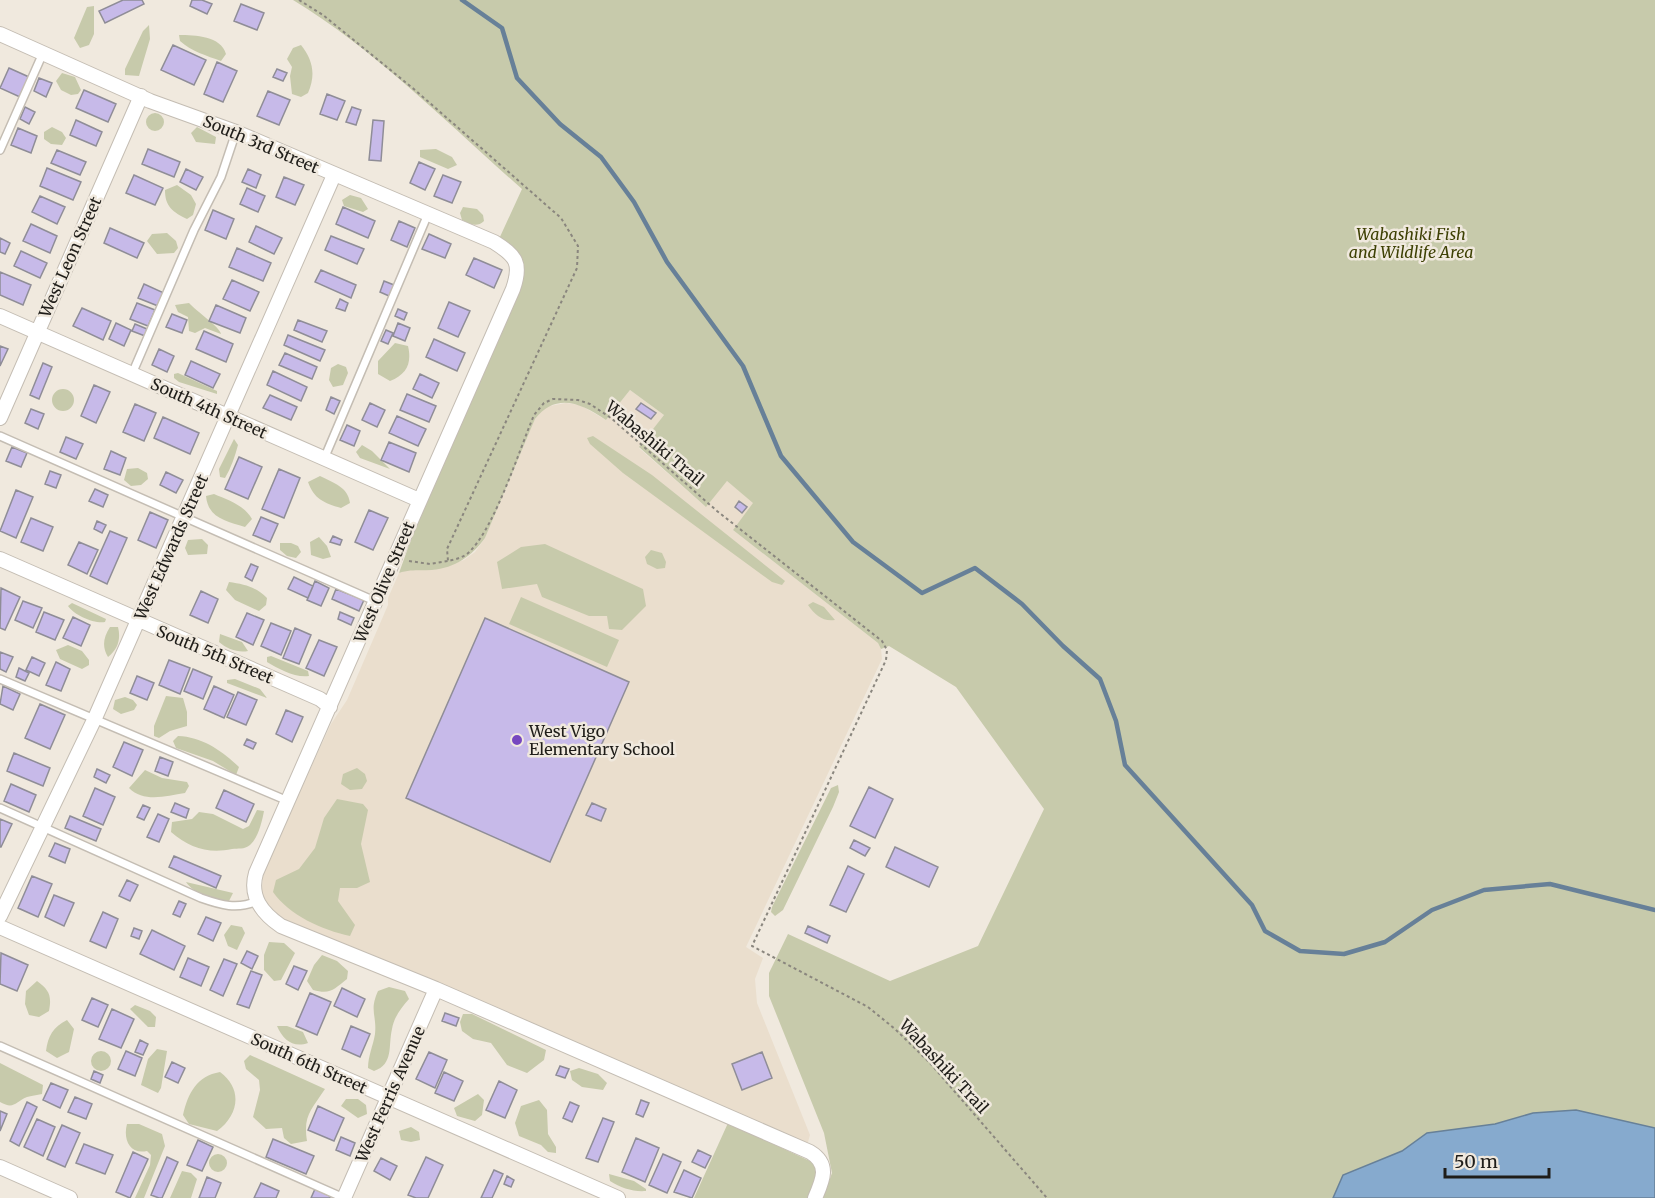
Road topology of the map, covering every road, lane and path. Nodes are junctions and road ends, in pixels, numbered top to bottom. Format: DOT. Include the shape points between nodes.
graph roads {
  1 [pos="299,0"];
  2 [pos="0,34"];
  3 [pos="43,52"];
  4 [pos="141,96"];
  5 [pos="236,132"];
  6 [pos="0,150"];
  7 [pos="334,175"];
  8 [pos="428,214"];
  9 [pos="517,263"];
  10 [pos="0,316"];
  11 [pos="37,332"];
  12 [pos="132,374"];
  13 [pos="228,416"];
  14 [pos="0,418"];
  15 [pos="0,436"];
  16 [pos="324,459"];
  17 [pos="419,500"];
  18 [pos="184,517"];
  19 [pos="396,555"];
  20 [pos="0,559"];
  21 [pos="448,561"];
  22 [pos="377,602"];
  23 [pos="138,621"];
  24 [pos="0,679"];
  25 [pos="330,706"];
  26 [pos="95,718"];
  27 [pos="288,801"];
  28 [pos="0,808"];
  29 [pos="44,827"];
  30 [pos="257,901"];
  31 [pos="0,916"];
  32 [pos="0,927"];
  33 [pos="436,989"];
  34 [pos="0,1046"];
  35 [pos="388,1097"];
  36 [pos="0,1167"];
  37 [pos="70,1198"];
  38 [pos="344,1198"];
  39 [pos="618,1198"];
  40 [pos="815,1198"];
  41 [pos="1047,1198"];
  1 -- 21 [label="path" via="415,90 561,218 578,246 577,268 447,549"];
  2 -- 3 [label="street, South 3rd Street"];
  3 -- 4 [label="street, South 3rd Street"];
  3 -- 6 [label="lane"];
  4 -- 5 [label="street, South 3rd Street"];
  4 -- 11 [label="street, West Leon Street"];
  5 -- 7 [label="street, South 3rd Street"];
  5 -- 12 [label="lane" via="220,177"];
  7 -- 8 [label="street, South 3rd Street"];
  7 -- 13 [label="street, West Edwards Street"];
  8 -- 9 [label="street, South 3rd Street" via="494,242"];
  8 -- 16 [label="lane"];
  9 -- 17 [label="street, West Olive Street" via="513,289"];
  10 -- 11 [label="street, South 4th Street"];
  11 -- 12 [label="street, South 4th Street"];
  11 -- 14 [label="street, West Leon Street"];
  12 -- 13 [label="street, South 4th Street"];
  13 -- 16 [label="street, South 4th Street"];
  13 -- 18 [label="street, West Edwards Street"];
  15 -- 18 [label="lane"];
  16 -- 17 [label="street, South 4th Street"];
  17 -- 19 [label="street, West Olive Street"];
  18 -- 22 [label="lane"];
  18 -- 23 [label="street, West Edwards Street"];
  19 -- 21 [label="path" via="415,563"];
  19 -- 22 [label="street, West Olive Street"];
  20 -- 23 [label="street, South 5th Street"];
  21 -- 41 [label="path, Wabashiki Trail" via="471,551 484,533 534,415 553,399 578,400 611,418 726,518 882,641 887,650 886,660 752,946 868,1007 895,1029 929,1062"];
  22 -- 25 [label="street, West Olive Street"];
  23 -- 25 [label="street, South 5th Street"];
  23 -- 26 [label="street, West Edwards Street"];
  24 -- 26 [label="lane"];
  25 -- 27 [label="street, West Olive Street"];
  26 -- 27 [label="lane"];
  26 -- 29 [label="street, West Edwards Street"];
  27 -- 30 [label="street, West Olive Street" via="256,873"];
  28 -- 29 [label="lane"];
  29 -- 30 [label="lane" via="201,898 228,907"];
  29 -- 31 [label="street, West Edwards Street"];
  30 -- 33 [label="street" via="265,914 281,926"];
  32 -- 35 [label="street, South 6th Street"];
  33 -- 35 [label="street, West Ferris Avenue"];
  33 -- 40 [label="street" via="817,1156 824,1168"];
  34 -- 38 [label="lane"];
  35 -- 38 [label="street, West Ferris Avenue"];
  35 -- 39 [label="street, South 6th Street"];
  36 -- 37 [label="street"];
}
